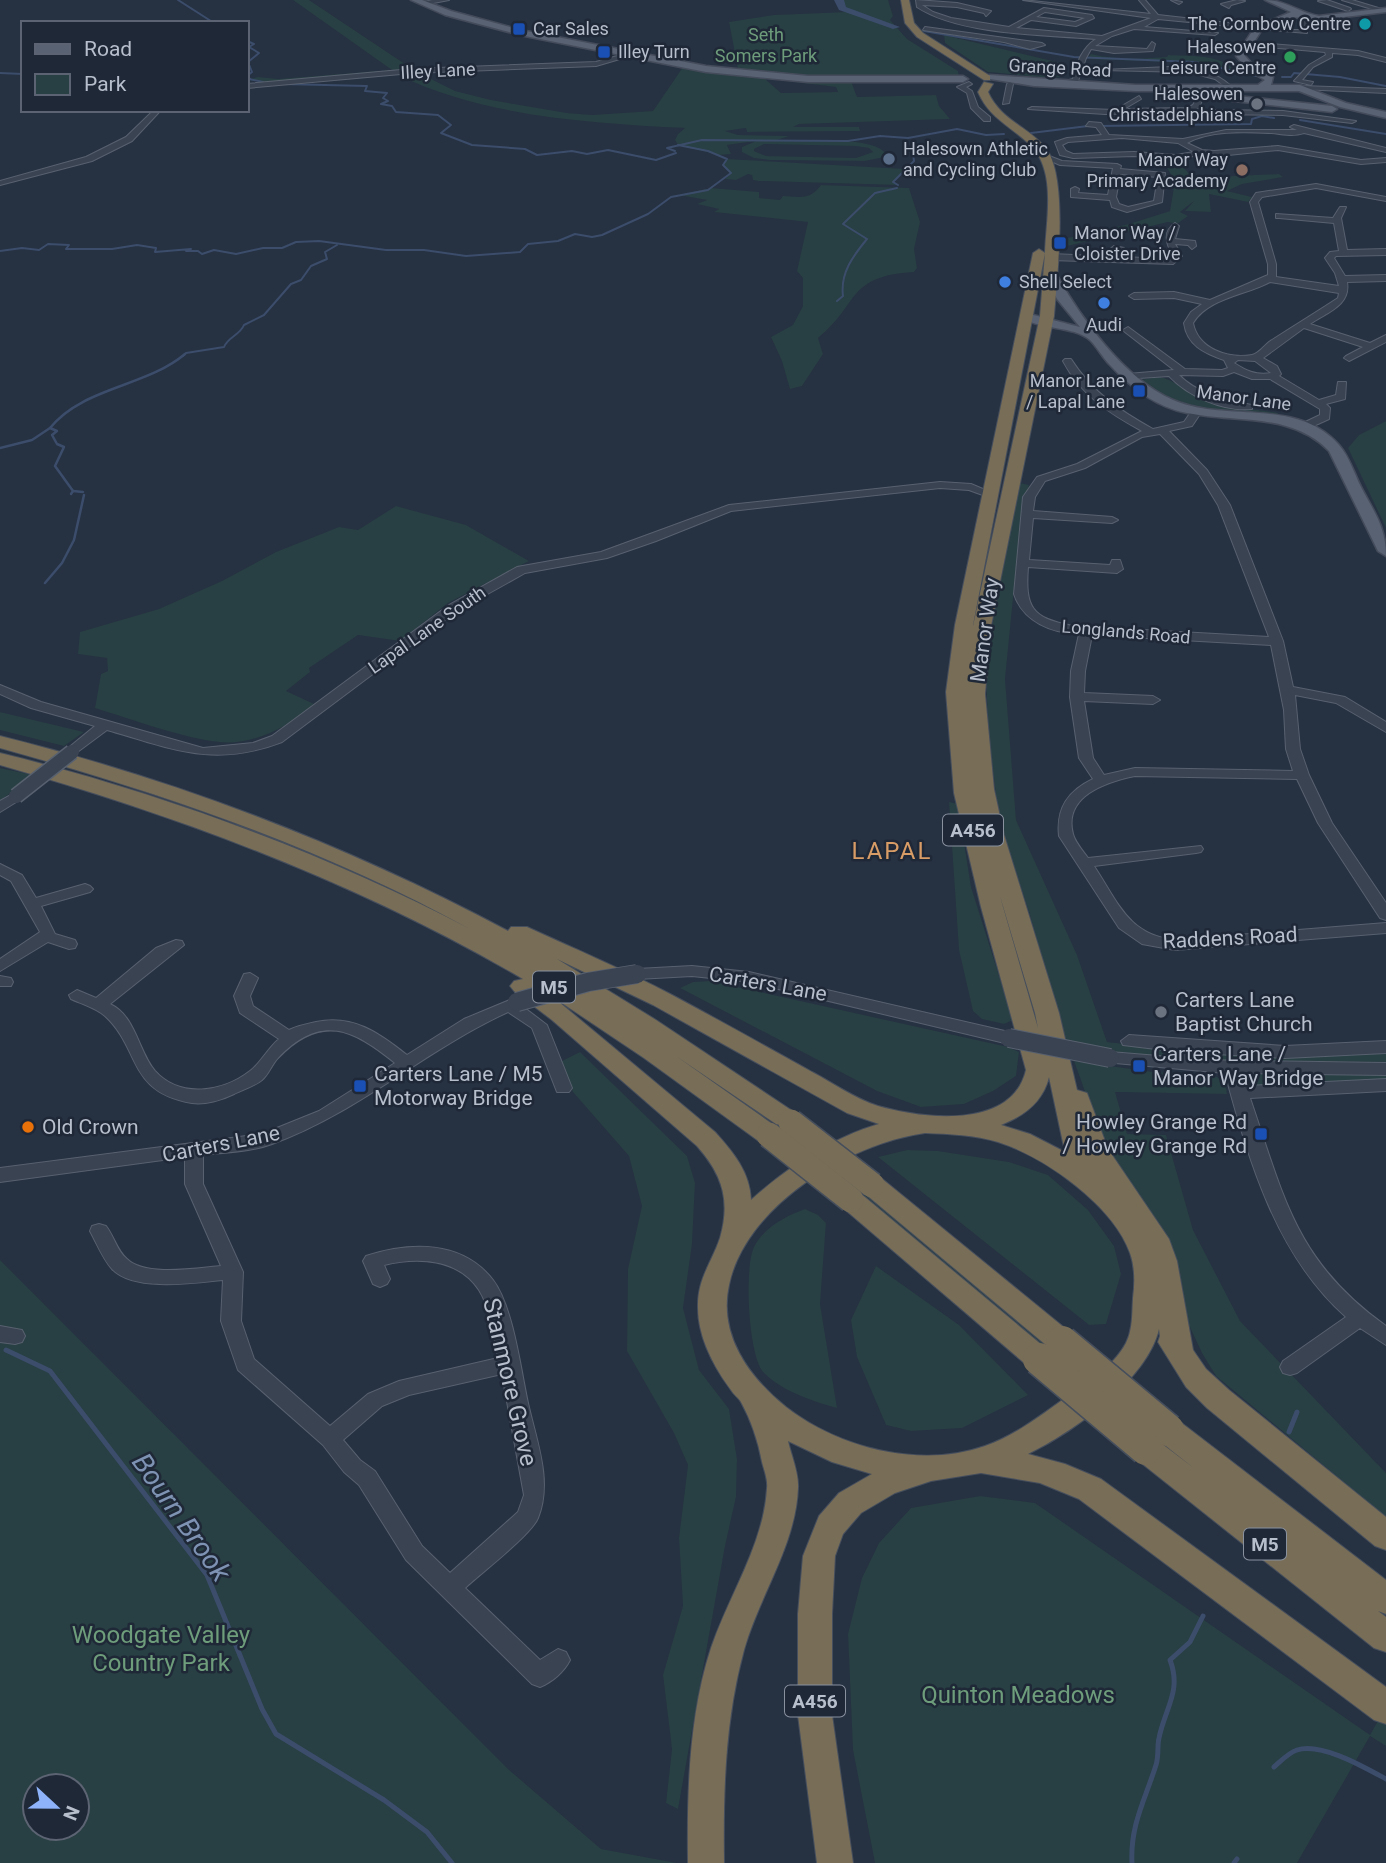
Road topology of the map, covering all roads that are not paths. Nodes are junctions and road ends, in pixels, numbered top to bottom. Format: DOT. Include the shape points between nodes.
graph roads {
  1 [pos="446,0"];
  2 [pos="897,0"];
  3 [pos="905,0"];
  4 [pos="1026,0"];
  5 [pos="1152,0"];
  6 [pos="1241,0"];
  7 [pos="1250,0"];
  8 [pos="1269,0"];
  9 [pos="918,1"];
  10 [pos="1143,1"];
  11 [pos="1320,1"];
  12 [pos="419,2"];
  13 [pos="960,2"];
  14 [pos="1346,5"];
  15 [pos="1229,6"];
  16 [pos="1150,8"];
  17 [pos="1161,9"];
  18 [pos="1172,9"];
  19 [pos="1187,10"];
  20 [pos="1384,10"];
  21 [pos="990,11"];
  22 [pos="1291,13"];
  23 [pos="1334,13"];
  24 [pos="1092,16"];
  25 [pos="1242,17"];
  26 [pos="1030,18"];
  27 [pos="1119,18"];
  28 [pos="1156,18"];
  29 [pos="1308,19"];
  30 [pos="982,25"];
  31 [pos="1232,25"];
  32 [pos="1083,28"];
  33 [pos="1133,28"];
  34 [pos="925,29"];
  35 [pos="1010,29"];
  36 [pos="1274,30"];
  37 [pos="960,34"];
  38 [pos="1070,34"];
  39 [pos="1221,34"];
  40 [pos="1236,35"];
  41 [pos="1100,37"];
  42 [pos="1254,37"];
  43 [pos="1007,42"];
  44 [pos="1204,42"];
  45 [pos="1153,49"];
  46 [pos="1380,49"];
  47 [pos="1085,53"];
  48 [pos="628,55"];
  49 [pos="1327,55"];
  50 [pos="1352,55"];
  51 [pos="1386,60"];
  52 [pos="1105,70"];
  53 [pos="1306,70"];
  54 [pos="988,81"];
  55 [pos="1010,84"];
  56 [pos="1059,84"];
  57 [pos="968,85"];
  58 [pos="1302,85"];
  59 [pos="248,86"];
  60 [pos="1228,86"];
  61 [pos="1256,86"];
  62 [pos="1195,92"];
  63 [pos="1386,92"];
  64 [pos="1139,98"];
  65 [pos="1005,103"];
  66 [pos="1276,103"];
  67 [pos="1326,104"];
  68 [pos="1308,106"];
  69 [pos="1032,109"];
  70 [pos="1120,111"];
  71 [pos="156,112"];
  72 [pos="1211,112"];
  73 [pos="1283,113"];
  74 [pos="1294,115"];
  75 [pos="1385,116"];
  76 [pos="987,118"];
  77 [pos="1352,121"];
  78 [pos="1089,124"];
  79 [pos="1291,127"];
  80 [pos="1279,129"];
  81 [pos="1302,131"];
  82 [pos="1107,137"];
  83 [pos="1183,141"];
  84 [pos="1386,150"];
  85 [pos="1200,152"];
  86 [pos="1047,156"];
  87 [pos="1341,158"];
  88 [pos="1386,159"];
  89 [pos="1068,160"];
  90 [pos="1304,160"];
  91 [pos="1372,163"];
  92 [pos="1052,168"];
  93 [pos="1116,171"];
  94 [pos="1386,171"];
  95 [pos="0,183"];
  96 [pos="1074,195"];
  97 [pos="1112,198"];
  98 [pos="1386,199"];
  99 [pos="1340,215"];
  100 [pos="1285,216"];
  101 [pos="1352,216"];
  102 [pos="1175,226"];
  103 [pos="1170,242"];
  104 [pos="1194,243"];
  105 [pos="1116,248"];
  106 [pos="1386,252"];
  107 [pos="1345,253"];
  108 [pos="1051,257"];
  109 [pos="1114,261"];
  110 [pos="1051,275"];
  111 [pos="1386,278"];
  112 [pos="1270,279"];
  113 [pos="1344,279"];
  114 [pos="1345,290"];
  115 [pos="1134,296"];
  116 [pos="1211,303"];
  117 [pos="1038,325"];
  118 [pos="1304,325"];
  119 [pos="1078,328"];
  120 [pos="1135,334"];
  121 [pos="1386,338"];
  122 [pos="1370,346"];
  123 [pos="1256,358"];
  124 [pos="1349,358"];
  125 [pos="1233,364"];
  126 [pos="1074,365"];
  127 [pos="1184,372"];
  128 [pos="1171,373"];
  129 [pos="1272,376"];
  130 [pos="1128,377"];
  131 [pos="1342,384"];
  132 [pos="1319,403"];
  133 [pos="1248,407"];
  134 [pos="1197,411"];
  135 [pos="1303,427"];
  136 [pos="1155,430"];
  137 [pos="985,486"];
  138 [pos="1028,514"];
  139 [pos="1111,520"];
  140 [pos="1386,551"];
  141 [pos="1024,563"];
  142 [pos="1117,568"];
  143 [pos="1086,631"];
  144 [pos="1277,641"];
  145 [pos="0,689"];
  146 [pos="1287,690"];
  147 [pos="1077,697"];
  148 [pos="1153,700"];
  149 [pos="105,725"];
  150 [pos="1386,728"];
  151 [pos="0,742"];
  152 [pos="0,759"];
  153 [pos="1301,775"];
  154 [pos="1101,780"];
  155 [pos="0,808"];
  156 [pos="1196,849"];
  157 [pos="1084,863"];
  158 [pos="0,869"];
  159 [pos="320,869"];
  160 [pos="397,883"];
  161 [pos="85,888"];
  162 [pos="31,904"];
  163 [pos="1386,915"];
  164 [pos="1386,928"];
  165 [pos="46,936"];
  166 [pos="69,944"];
  167 [pos="176,945"];
  168 [pos="0,966"];
  169 [pos="250,978"];
  170 [pos="77,995"];
  171 [pos="99,1004"];
  172 [pos="513,1004"];
  173 [pos="1047,1013"];
  174 [pos="289,1038"];
  175 [pos="1129,1041"];
  176 [pos="1189,1047"];
  177 [pos="1386,1047"];
  178 [pos="406,1063"];
  179 [pos="1192,1066"];
  180 [pos="1232,1068"];
  181 [pos="1386,1069"];
  182 [pos="1386,1085"];
  183 [pos="564,1088"];
  184 [pos="1239,1092"];
  185 [pos="937,1125"];
  186 [pos="780,1129"];
  187 [pos="194,1151"];
  188 [pos="0,1175"];
  189 [pos="1102,1194"];
  190 [pos="99,1231"];
  191 [pos="732,1239"];
  192 [pos="233,1272"];
  193 [pos="1149,1274"];
  194 [pos="380,1279"];
  195 [pos="1358,1318"];
  196 [pos="1386,1337"];
  197 [pos="1179,1352"];
  198 [pos="510,1364"];
  199 [pos="1290,1367"];
  200 [pos="749,1392"];
  201 [pos="330,1439"];
  202 [pos="1157,1440"];
  203 [pos="975,1461"];
  204 [pos="935,1468"];
  205 [pos="1386,1536"];
  206 [pos="450,1587"];
  207 [pos="1386,1599"];
  208 [pos="1386,1637"];
  209 [pos="558,1660"];
  210 [pos="1386,1708"];
  211 [pos="706,1863"];
  212 [pos="835,1863"];
  1 -- 12 [label="street"];
  2 -- 57 [label="highway, Manor Way / A456" via="911,36 962,67 968,73"];
  3 -- 54 [label="highway" via="910,23 920,35"];
  4 -- 28 [label="street"];
  5 -- 10 [label="street"];
  6 -- 7 [label="street"];
  6 -- 15 [label="street" via="1224,4"];
  8 -- 22 [label="main road"];
  9 -- 13 [label="street"];
  9 -- 30 [label="street" via="921,9 931,14"];
  10 -- 16 [label="street"];
  11 -- 14 [label="street"];
  12 -- 48 [label="main road" via="520,32"];
  13 -- 21 [label="street"];
  14 -- 20 [label="street"];
  14 -- 23 [label="street"];
  16 -- 17 [label="street"];
  16 -- 28 [label="street"];
  18 -- 19 [label="street"];
  20 -- 23 [label="main road"];
  22 -- 29 [label="main road"];
  22 -- 42 [label="main road"];
  23 -- 29 [label="main road"];
  24 -- 26 [label="street" via="1046,10"];
  24 -- 26 [label="street" via="1076,24"];
  24 -- 27 [label="street"];
  25 -- 31 [label="street"];
  26 -- 35 [label="street"];
  28 -- 31 [label="street"];
  28 -- 33 [label="street"];
  29 -- 36 [label="street" via="1302,33"];
  29 -- 42 [label="main road" via="1277,22"];
  30 -- 35 [label="street"];
  30 -- 37 [label="street"];
  31 -- 39 [label="street"];
  31 -- 42 [label="street"];
  32 -- 38 [label="street"];
  33 -- 39 [label="street"];
  33 -- 41 [label="street"];
  34 -- 37 [label="street"];
  35 -- 38 [label="street"];
  37 -- 43 [label="street"];
  38 -- 41 [label="street"];
  39 -- 44 [label="street"];
  40 -- 42 [label="street"];
  41 -- 47 [label="street"];
  42 -- 49 [label="street"];
  42 -- 58 [label="main road" via="1248,57 1251,63"];
  42 -- 61 [label="main road" via="1241,59 1270,79 1268,84"];
  45 -- 47 [label="street"];
  46 -- 50 [label="street"];
  47 -- 56 [label="street" via="1076,80"];
  48 -- 57 [label="main road" via="759,75"];
  48 -- 59 [label="street, Illey Lane" via="596,64 412,71"];
  49 -- 50 [label="street"];
  49 -- 50 [label="street"];
  49 -- 53 [label="street"];
  50 -- 51 [label="street"];
  50 -- 53 [label="street"];
  52 -- 60 [label="street" via="1185,71 1205,74"];
  53 -- 58 [label="street"];
  54 -- 55 [label="main road, Grange Road"];
  54 -- 56 [label="main road, Grange Road"];
  54 -- 57 [label="highway"];
  54 -- 86 [label="highway, Manor Way / A456" via="983,93 992,110"];
  55 -- 62 [label="main road, Grange Road" via="1044,91"];
  55 -- 65 [label="street"];
  56 -- 62 [label="main road, Grange Road"];
  57 -- 76 [label="street" via="977,110"];
  57 -- 117 [label="highway, Manor Way / A456" via="989,114 1032,147 1042,169"];
  58 -- 61 [label="main road, Grange Road"];
  58 -- 63 [label="street"];
  58 -- 67 [label="main road"];
  60 -- 61 [label="main road, Grange Road"];
  60 -- 62 [label="main road, Grange Road"];
  62 -- 66 [label="main road"];
  62 -- 70 [label="street" via="1196,106 1188,110"];
  64 -- 70 [label="street" via="1117,108"];
  66 -- 68 [label="main road"];
  66 -- 73 [label="street" via="1286,107"];
  67 -- 68 [label="main road"];
  67 -- 75 [label="main road"];
  68 -- 74 [label="street" via="1295,109"];
  69 -- 70 [label="street"];
  71 -- 95 [label="street" via="129,139 89,159"];
  72 -- 73 [label="street"];
  73 -- 74 [label="street"];
  73 -- 80 [label="street"];
  74 -- 77 [label="street"];
  74 -- 79 [label="street"];
  78 -- 82 [label="street" via="1098,126"];
  79 -- 80 [label="street"];
  79 -- 81 [label="street"];
  80 -- 81 [label="street" via="1294,134"];
  80 -- 83 [label="street" via="1207,134"];
  81 -- 84 [label="street"];
  82 -- 83 [label="street"];
  82 -- 89 [label="street" via="1059,142"];
  83 -- 85 [label="street"];
  85 -- 87 [label="street" via="1286,149"];
  85 -- 89 [label="street" via="1174,158 1137,154"];
  86 -- 89 [label="street" via="1056,162"];
  86 -- 92 [label="highway, Manor Way / A456"];
  87 -- 90 [label="street" via="1328,163"];
  87 -- 91 [label="street"];
  88 -- 91 [label="street"];
  89 -- 92 [label="street"];
  89 -- 93 [label="street" via="1117,166"];
  91 -- 94 [label="street"];
  92 -- 108 [label="highway, Manor Way / A456"];
  93 -- 97 [label="street"];
  93 -- 97 [label="street" via="1162,175 1158,202 1127,210 1115,205"];
  96 -- 97 [label="street"];
  98 -- 112 [label="street" via="1316,186 1259,195 1254,202 1272,264"];
  99 -- 100 [label="street"];
  99 -- 101 [label="street"];
  99 -- 107 [label="street"];
  102 -- 103 [label="street"];
  103 -- 104 [label="street"];
  103 -- 109 [label="street" via="1178,256 1170,262"];
  105 -- 109 [label="street"];
  106 -- 107 [label="street"];
  107 -- 113 [label="street" via="1329,258"];
  108 -- 109 [label="street"];
  108 -- 110 [label="highway, Manor Way / A456"];
  110 -- 117 [label="highway, Manor Way / A456"];
  110 -- 119 [label="main road, Manor Lane"];
  111 -- 113 [label="street"];
  112 -- 114 [label="street"];
  112 -- 116 [label="street"];
  113 -- 114 [label="street"];
  114 -- 118 [label="street" via="1334,306"];
  115 -- 116 [label="street" via="1174,295"];
  116 -- 125 [label="street" via="1193,312 1188,329 1206,350"];
  117 -- 119 [label="main road"];
  117 -- 137 [label="highway, Manor Way / A456"];
  117 -- 173 [label="highway, Manor Way / A456" via="985,614 975,694 993,835"];
  118 -- 122 [label="street"];
  118 -- 123 [label="street"];
  119 -- 130 [label="main road, Manor Lane"];
  120 -- 127 [label="street"];
  121 -- 122 [label="street"];
  122 -- 124 [label="street"];
  123 -- 125 [label="street" via="1243,357"];
  123 -- 129 [label="street" via="1274,368"];
  125 -- 127 [label="street" via="1223,373"];
  125 -- 129 [label="street" via="1253,376"];
  126 -- 136 [label="street" via="1089,392"];
  127 -- 128 [label="street"];
  128 -- 130 [label="street"];
  128 -- 133 [label="street" via="1199,395"];
  129 -- 132 [label="street"];
  130 -- 134 [label="main road, Manor Lane" via="1168,403"];
  131 -- 132 [label="street" via="1342,397"];
  132 -- 135 [label="street" via="1325,408 1325,417"];
  134 -- 135 [label="main road, Manor Lane" via="1262,416"];
  134 -- 136 [label="street" via="1188,424"];
  135 -- 140 [label="main road, Manor Lane" via="1331,444"];
  136 -- 138 [label="street, Longlands Road" via="1081,466 1044,477 1029,497"];
  136 -- 144 [label="street" via="1203,472 1224,505"];
  137 -- 149 [label="street, Lapal Lane South" via="940,485 729,508 603,555 521,570 462,602 299,724 256,747 203,752"];
  137 -- 185 [label="highway, Manor Way / A456" via="958,662 964,793 1038,1070 1033,1089 1004,1115"];
  138 -- 139 [label="street"];
  138 -- 141 [label="street, Longlands Road"];
  141 -- 142 [label="street"];
  141 -- 143 [label="street, Longlands Road" via="1022,604 1045,622"];
  143 -- 144 [label="street, Longlands Road"];
  143 -- 147 [label="street"];
  144 -- 146 [label="street"];
  145 -- 149 [label="street, Lapal Lane South"];
  146 -- 150 [label="street" via="1330,696"];
  146 -- 153 [label="street" via="1293,749"];
  147 -- 148 [label="street"];
  147 -- 154 [label="street" via="1086,758"];
  149 -- 155 [label="street, bridge"];
  151 -- 160 [label="highway, M5" via="212,805"];
  152 -- 159 [label="highway, M5" via="180,814"];
  153 -- 154 [label="street, Raddens Road" via="1135,772"];
  153 -- 163 [label="street" via="1325,823"];
  154 -- 157 [label="street, Raddens Road" via="1082,791 1067,814 1066,836"];
  156 -- 157 [label="street"];
  157 -- 164 [label="street, Raddens Road" via="1125,925 1146,941 1175,945"];
  158 -- 162 [label="street" via="17,878"];
  159 -- 186 [label="highway, M5" via="511,962"];
  159 -- 191 [label="highway" via="524,988 706,1139 734,1175 738,1209"];
  160 -- 185 [label="highway" via="531,937 662,999 856,1107"];
  160 -- 186 [label="highway, M5" via="519,947 674,1041"];
  161 -- 162 [label="street"];
  162 -- 165 [label="street" via="48,932"];
  165 -- 166 [label="street"];
  165 -- 168 [label="street"];
  167 -- 171 [label="street" via="162,951"];
  169 -- 174 [label="street" via="242,996 246,1009"];
  170 -- 171 [label="street"];
  171 -- 174 [label="street" via="124,1027 149,1075 194,1097 219,1094 257,1075"];
  172 -- 178 [label="street, Carters Lane" via="470,1023"];
  172 -- 179 [label="street, Carters Lane, bridge" via="588,982 637,974 692,971 749,976 1009,1038 1110,1058"];
  172 -- 183 [label="street" via="539,1025"];
  173 -- 189 [label="highway, Manor Way / A456" via="1079,1156"];
  173 -- 197 [label="highway" via="1096,1151 1155,1239"];
  174 -- 178 [label="street" via="329,1025 356,1028"];
  175 -- 176 [label="street"];
  176 -- 177 [label="street" via="1285,1052"];
  176 -- 179 [label="street"];
  178 -- 187 [label="street, Carters Lane" via="301,1126 265,1140"];
  179 -- 180 [label="street, Carters Lane"];
  180 -- 181 [label="street, Carters Lane"];
  180 -- 184 [label="street"];
  182 -- 184 [label="street"];
  184 -- 195 [label="street" via="1290,1238 1319,1279"];
  185 -- 189 [label="highway" via="1020,1140"];
  185 -- 191 [label="highway" via="876,1134 822,1161 756,1211"];
  186 -- 202 [label="highway, M5, bridge"];
  187 -- 188 [label="street, Carters Lane"];
  187 -- 192 [label="street" via="194,1184"];
  189 -- 193 [label="highway" via="1133,1232"];
  190 -- 192 [label="street" via="119,1264 131,1273"];
  191 -- 200 [label="highway" via="712,1303 714,1328 734,1373"];
  192 -- 201 [label="street" via="231,1321 245,1364"];
  193 -- 197 [label="highway" via="1163,1325"];
  193 -- 203 [label="highway" via="1143,1336 1129,1362 1035,1437"];
  194 -- 198 [label="street, Stanmore Grove" via="373,1261 405,1253 447,1256 468,1268 487,1286"];
  195 -- 196 [label="street"];
  195 -- 199 [label="street"];
  197 -- 205 [label="highway" via="1196,1378 1218,1399"];
  198 -- 201 [label="street" via="406,1387 375,1400"];
  198 -- 206 [label="street, Stanmore Grove" via="535,1495 527,1518"];
  200 -- 204 [label="highway" via="788,1425 823,1444 882,1462"];
  200 -- 211 [label="highway" via="772,1437 783,1486 774,1531 728,1648 716,1697 705,1802"];
  201 -- 206 [label="street" via="367,1478 414,1553"];
  202 -- 207 [label="highway, M5"];
  202 -- 208 [label="highway, M5"];
  203 -- 204 [label="highway"];
  203 -- 210 [label="highway" via="1030,1466 1090,1489"];
  204 -- 212 [label="highway, A456" via="886,1482 850,1503 830,1526 819,1556 815,1715"];
  206 -- 209 [label="street" via="540,1676"];
}
